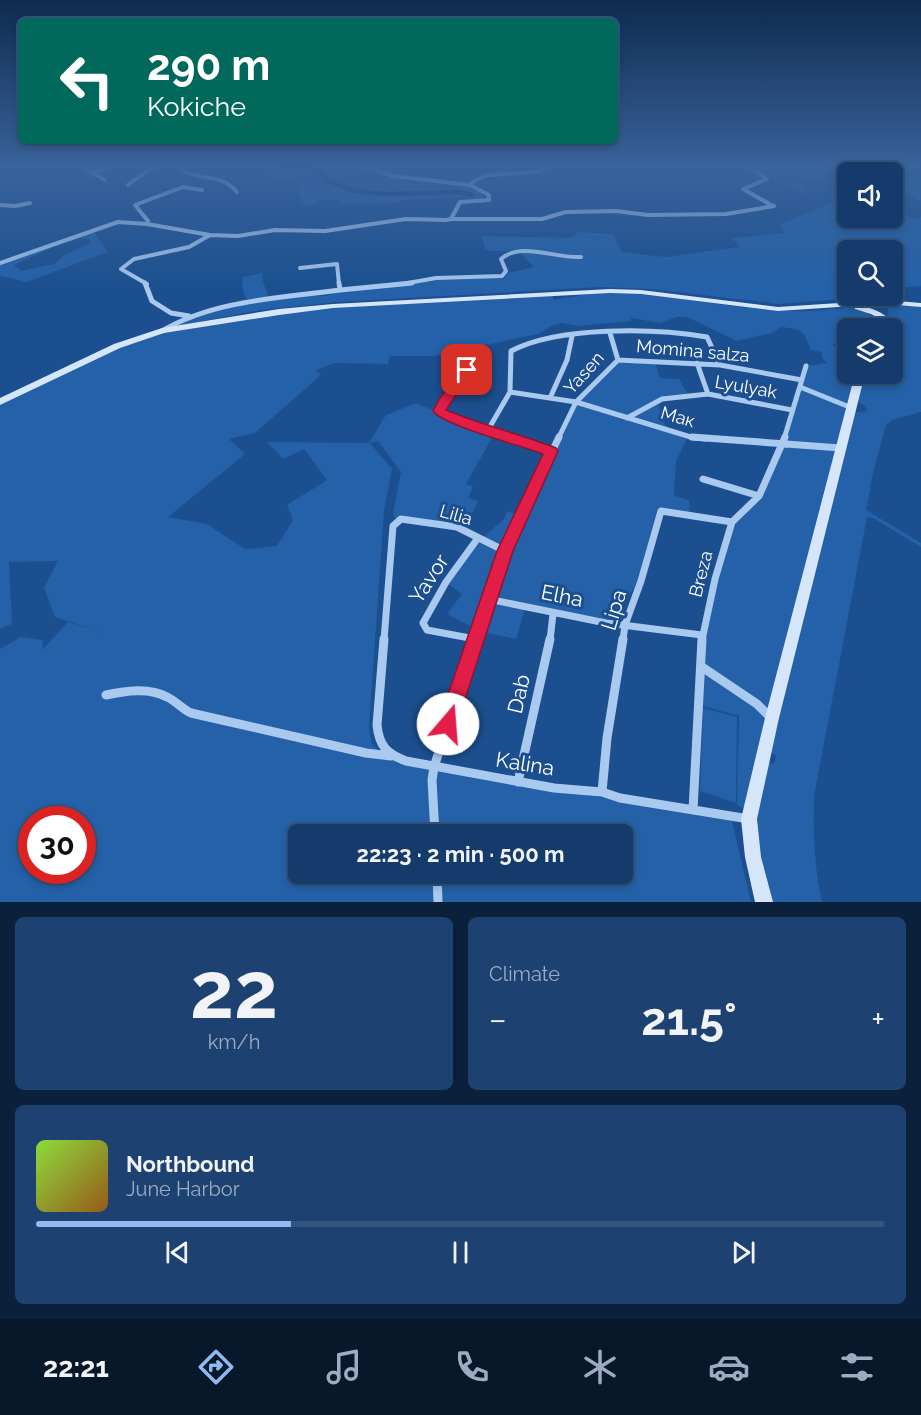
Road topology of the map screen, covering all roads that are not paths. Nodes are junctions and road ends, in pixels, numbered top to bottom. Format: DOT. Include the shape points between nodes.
graph roads {
  1 [pos="137,207"];
  2 [pos="457,207"];
  3 [pos="767,207"];
  4 [pos="451,219"];
  5 [pos="147,224"];
  6 [pos="210,235"];
  7 [pos="581,257"];
  8 [pos="0,263"];
  9 [pos="300,268"];
  10 [pos="340,290"];
  11 [pos="903,304"];
  12 [pos="921,305"];
  13 [pos="837,306"];
  14 [pos="852,306"];
  15 [pos="195,316"];
  16 [pos="883,318"];
  17 [pos="162,331"];
  18 [pos="610,333"];
  19 [pos="572,336"];
  20 [pos="484,359"];
  21 [pos="618,360"];
  22 [pos="696,363"];
  23 [pos="720,365"];
  24 [pos="806,366"];
  25 [pos="801,384"];
  26 [pos="858,384"];
  27 [pos="510,392"];
  28 [pos="708,394"];
  29 [pos="550,398"];
  30 [pos="0,402"];
  31 [pos="576,402"];
  32 [pos="852,408"];
  33 [pos="792,410"];
  34 [pos="627,418"];
  35 [pos="488,430"];
  36 [pos="783,443"];
  37 [pos="841,448"];
  38 [pos="551,451"];
  39 [pos="703,479"];
  40 [pos="759,496"];
  41 [pos="732,522"];
  42 [pos="478,538"];
  43 [pos="505,551"];
  44 [pos="488,600"];
  45 [pos="553,614"];
  46 [pos="625,625"];
  47 [pos="702,635"];
  48 [pos="475,639"];
  49 [pos="702,667"];
  50 [pos="106,695"];
  51 [pos="772,718"];
  52 [pos="392,756"];
  53 [pos="434,767"];
  54 [pos="518,782"];
  55 [pos="602,792"];
  56 [pos="693,810"];
  57 [pos="748,819"];
  58 [pos="434,824"];
  59 [pos="437,884"];
  60 [pos="438,902"];
  61 [pos="764,902"];
  1 -- 5 [label="street"];
  2 -- 4 [label="street"];
  3 -- 4 [label="street" via="726,214 648,215 616,211 566,212 531,219"];
  4 -- 6 [label="street" via="406,219 325,231"];
  5 -- 6 [label="street"];
  5 -- 8 [label="street" via="118,222"];
  6 -- 15 [label="street" via="189,247 141,257 121,270 147,284 152,301 171,313"];
  7 -- 10 [label="street" via="512,252 501,259 506,271 502,276 436,278"];
  9 -- 10 [label="street" via="337,264"];
  10 -- 15 [label="street" via="225,306"];
  11 -- 12 [label="street"];
  13 -- 17 [label="street" via="778,309 641,292 554,293 322,307"];
  14 -- 16 [label="street"];
  15 -- 17 [label="street"];
  17 -- 30 [label="street" via="117,346"];
  18 -- 19 [label="street"];
  18 -- 21 [label="street, Yasen"];
  18 -- 23 [label="street" via="651,330 705,336"];
  19 -- 27 [label="street" via="540,340 511,351"];
  19 -- 29 [label="street" via="567,360"];
  20 -- 35 [label="street" via="467,370 440,408 441,413"];
  21 -- 22 [label="street, Momina salza"];
  21 -- 31 [label="street, Yasen"];
  22 -- 23 [label="street, Momina salza"];
  22 -- 28 [label="street"];
  23 -- 25 [label="street, Momina salza"];
  24 -- 25 [label="street, Breza"];
  25 -- 32 [label="street, Momina salza"];
  25 -- 33 [label="street, Breza"];
  26 -- 32 [label="street"];
  27 -- 29 [label="street, Мак"];
  27 -- 35 [label="street"];
  28 -- 33 [label="street, Lyulyak"];
  28 -- 34 [label="street, Lyulyak" via="662,399"];
  29 -- 31 [label="street, Мак"];
  31 -- 34 [label="street, Мак"];
  31 -- 38 [label="street, Yasen"];
  32 -- 37 [label="street"];
  33 -- 36 [label="street, Breza"];
  34 -- 36 [label="street, Мак" via="694,438"];
  35 -- 38 [label="street"];
  36 -- 37 [label="street, Мак"];
  36 -- 40 [label="street, Breza"];
  37 -- 51 [label="street"];
  38 -- 43 [label="street, Yasen"];
  39 -- 40 [label="street"];
  40 -- 41 [label="street, Breza"];
  41 -- 46 [label="street, Lipa" via="661,511"];
  41 -- 47 [label="street, Breza"];
  42 -- 43 [label="street, Lilia"];
  42 -- 48 [label="street, Yavor" via="423,623 423,627 433,631"];
  42 -- 52 [label="street, Lilia" via="457,527 406,519 393,526 377,725 383,748"];
  43 -- 44 [label="street, Yasen"];
  44 -- 45 [label="street, Elha"];
  44 -- 48 [label="street, Yasen"];
  45 -- 46 [label="street, Elha"];
  45 -- 54 [label="street, Dab"];
  46 -- 47 [label="street, Elha"];
  46 -- 55 [label="street, Lipa"];
  47 -- 49 [label="street, Breza"];
  48 -- 53 [label="street, Yasen"];
  49 -- 51 [label="street"];
  49 -- 56 [label="street, Breza"];
  50 -- 52 [label="street, Kalina" via="126,690 160,693 191,713"];
  51 -- 57 [label="street"];
  52 -- 53 [label="street, Kalina"];
  53 -- 54 [label="street, Kalina"];
  53 -- 58 [label="street, Yasen"];
  54 -- 55 [label="street, Kalina"];
  55 -- 56 [label="street, Kalina"];
  56 -- 57 [label="street, Kalina"];
  57 -- 61 [label="street"];
  59 -- 60 [label="street"];
}
